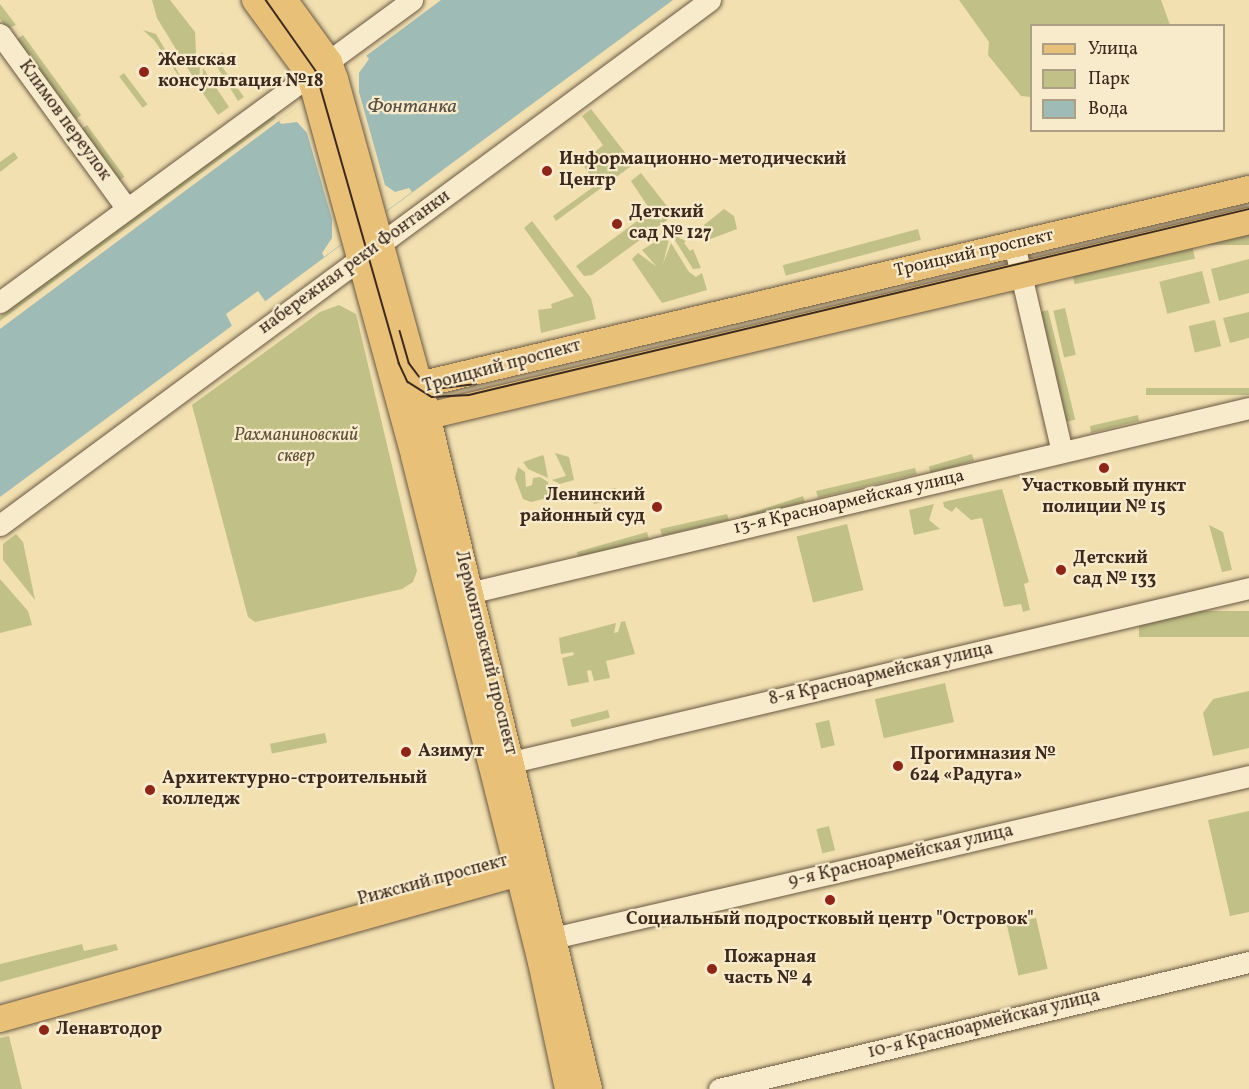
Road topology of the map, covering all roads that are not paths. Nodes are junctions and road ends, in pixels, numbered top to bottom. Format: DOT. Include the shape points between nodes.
graph roads {
  1 [pos="255,0"];
  2 [pos="284,0"];
  3 [pos="412,0"];
  4 [pos="710,0"];
  5 [pos="0,34"];
  6 [pos="322,77"];
  7 [pos="1249,189"];
  8 [pos="128,209"];
  9 [pos="1249,221"];
  10 [pos="381,244"];
  11 [pos="1014,244"];
  12 [pos="360,259"];
  13 [pos="1021,275"];
  14 [pos="0,302"];
  15 [pos="420,385"];
  16 [pos="401,405"];
  17 [pos="1249,408"];
  18 [pos="428,416"];
  19 [pos="1062,453"];
  20 [pos="0,525"];
  21 [pos="1249,588"];
  22 [pos="460,595"];
  23 [pos="512,762"];
  24 [pos="1249,776"];
  25 [pos="523,864"];
  26 [pos="553,938"];
  27 [pos="1249,962"];
  28 [pos="0,1002"];
  29 [pos="0,1019"];
  30 [pos="568,1089"];
  31 [pos="589,1089"];
  32 [pos="719,1089"];
  1 -- 6 [label="main road"];
  2 -- 6 [label="main road"];
  3 -- 6 [label="street"];
  4 -- 10 [label="street, набережная реки Фонтанки"];
  5 -- 8 [label="street, Климов переулок"];
  6 -- 8 [label="street"];
  6 -- 10 [label="main road, Лермонтовский проспект"];
  6 -- 12 [label="main road, Лермонтовский проспект"];
  7 -- 11 [label="main road, Троицкий проспект"];
  8 -- 14 [label="street"];
  9 -- 13 [label="main road, Троицкий проспект"];
  10 -- 12 [label="street, набережная реки Фонтанки"];
  10 -- 15 [label="main road, Лермонтовский проспект"];
  11 -- 13 [label="street"];
  11 -- 15 [label="main road, Троицкий проспект"];
  12 -- 16 [label="main road, Лермонтовский проспект"];
  12 -- 20 [label="street, набережная реки Фонтанки"];
  13 -- 18 [label="main road, Троицкий проспект"];
  13 -- 19 [label="street"];
  15 -- 16 [label="main road, Троицкий проспект"];
  15 -- 18 [label="main road, Лермонтовский проспект"];
  16 -- 18 [label="main road, Троицкий проспект"];
  16 -- 22 [label="main road, Лермонтовский проспект"];
  17 -- 19 [label="street, 13-я Красноармейская улица"];
  18 -- 22 [label="main road, Лермонтовский проспект"];
  19 -- 22 [label="street, 13-я Красноармейская улица"];
  21 -- 23 [label="street, 8-я Красноармейская улица"];
  22 -- 23 [label="main road, Лермонтовский проспект"];
  22 -- 25 [label="main road, Лермонтовский проспект"];
  23 -- 25 [label="main road, Лермонтовский проспект"];
  24 -- 26 [label="street, 9-я Красноармейская улица"];
  25 -- 26 [label="main road, Лермонтовский проспект"];
  25 -- 28 [label="main road, Рижский проспект"];
  25 -- 29 [label="main road, Рижский проспект"];
  25 -- 30 [label="main road, Лермонтовский проспект"];
  26 -- 31 [label="main road, Лермонтовский проспект"];
  27 -- 32 [label="street, 10-я Красноармейская улица"];
}
